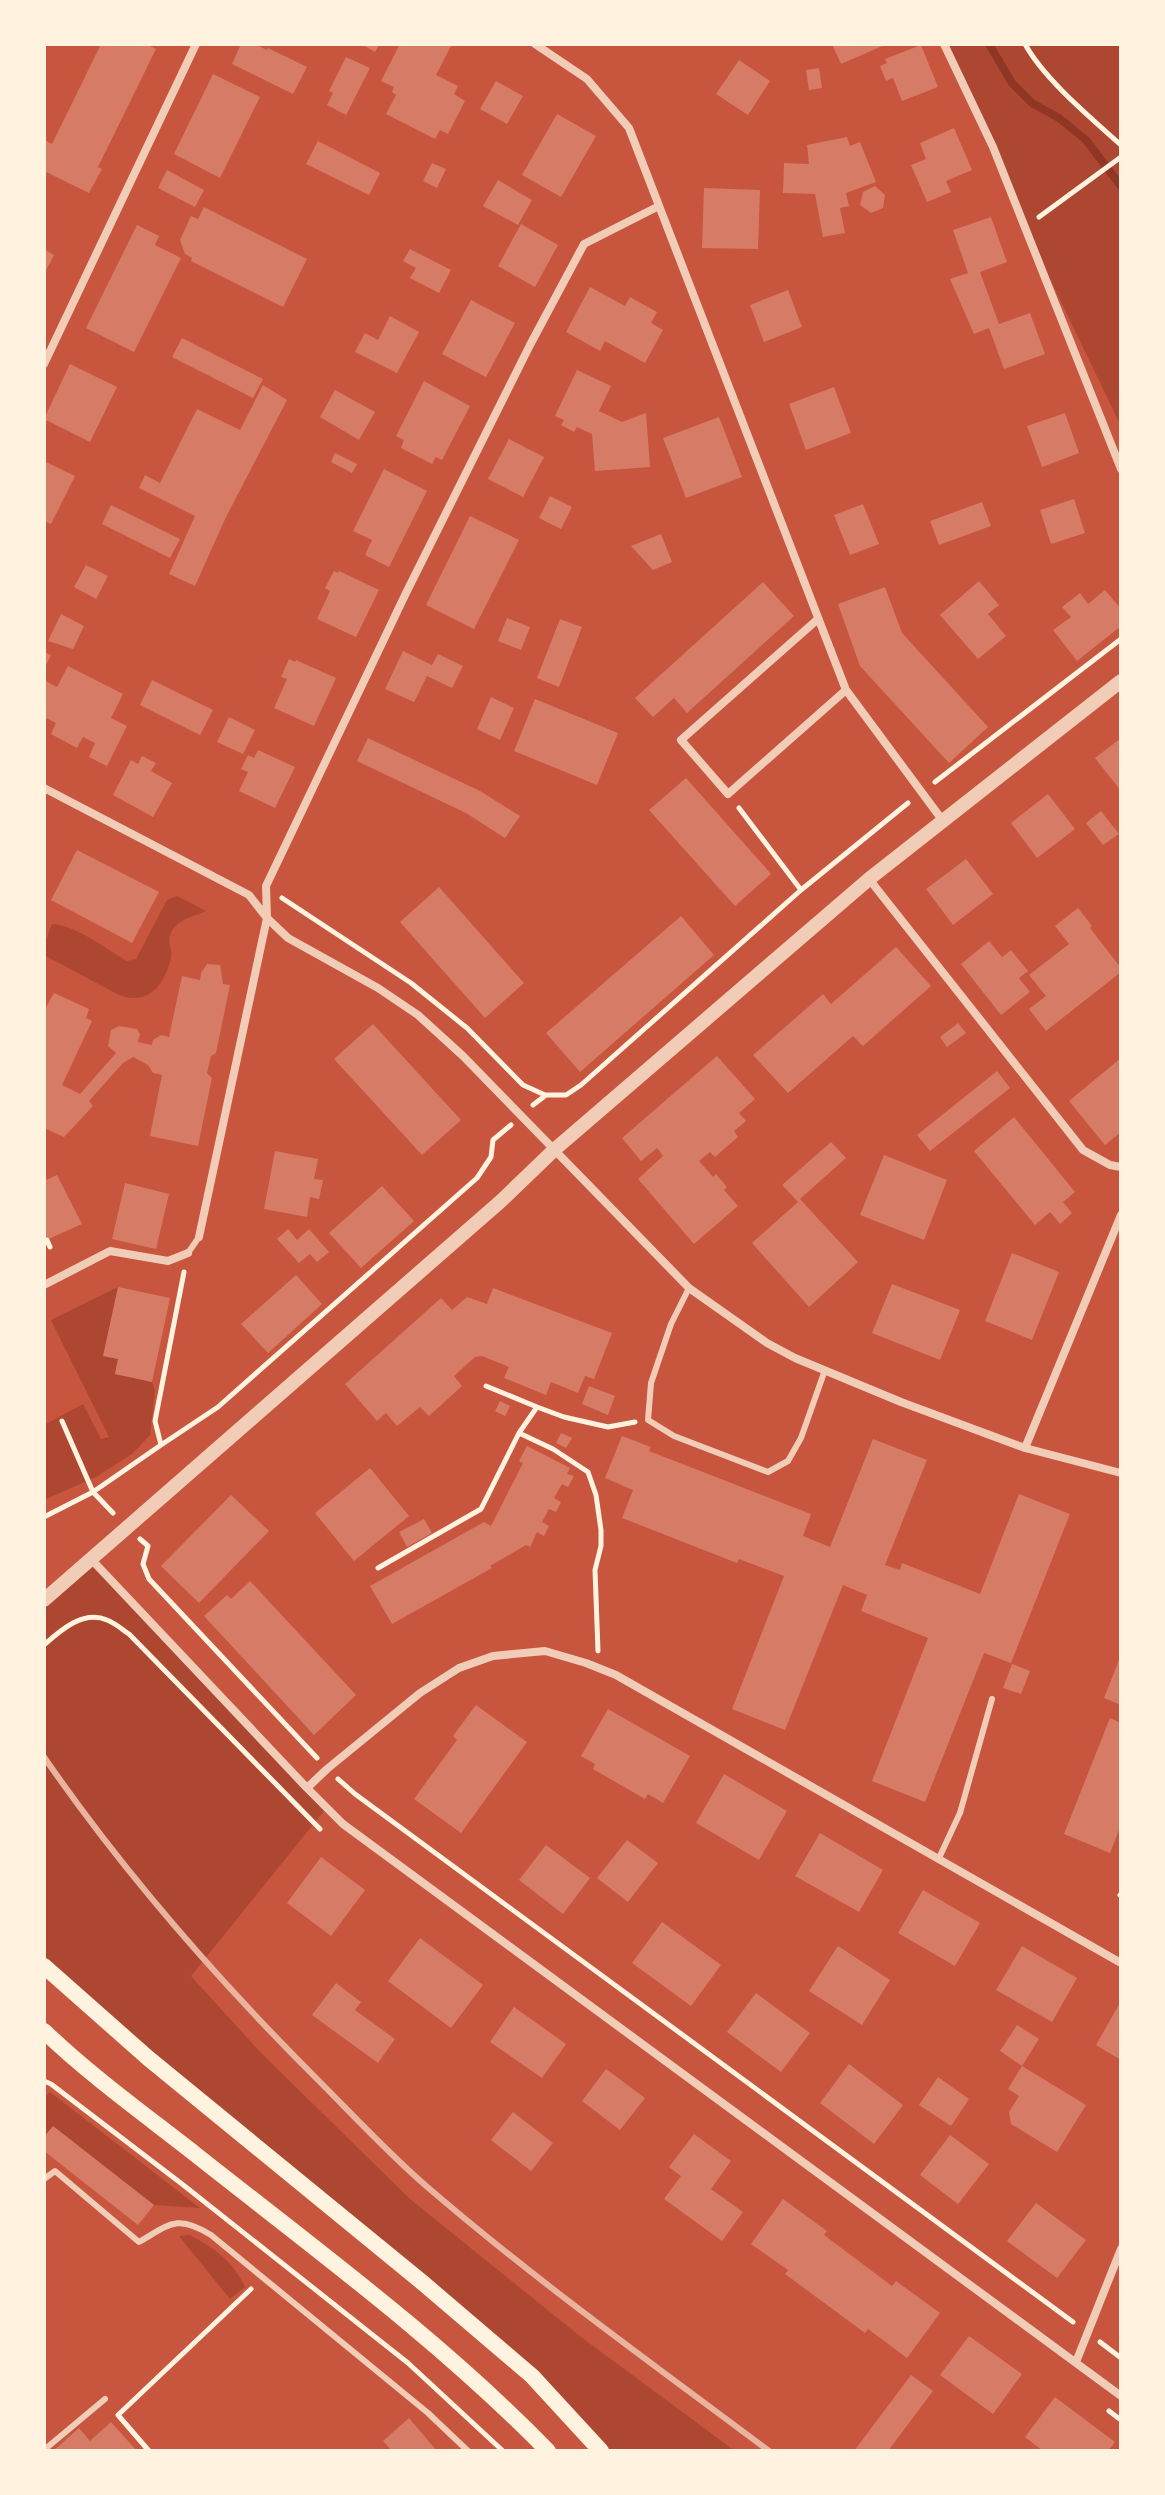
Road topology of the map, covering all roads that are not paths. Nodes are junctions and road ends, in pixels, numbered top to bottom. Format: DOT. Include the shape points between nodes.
graph roads {
  1 [pos="196,44"];
  2 [pos="535,44"];
  3 [pos="944,44"];
  4 [pos="659,206"];
  5 [pos="44,364"];
  6 [pos="1121,469"];
  7 [pos="818,619"];
  8 [pos="1121,681"];
  9 [pos="846,690"];
  10 [pos="44,788"];
  11 [pos="943,821"];
  12 [pos="869,879"];
  13 [pos="267,918"];
  14 [pos="554,1150"];
  15 [pos="1121,1167"];
  16 [pos="1121,1215"];
  17 [pos="199,1237"];
  18 [pos="188,1253"];
  19 [pos="44,1285"];
  20 [pos="689,1288"];
  21 [pos="825,1369"];
  22 [pos="1025,1448"];
  23 [pos="1121,1473"];
  24 [pos="91,1559"];
  25 [pos="44,1600"];
  26 [pos="992,1699"];
  27 [pos="307,1788"];
  28 [pos="939,1858"];
  29 [pos="1121,1963"];
  30 [pos="44,1966"];
  31 [pos="44,2031"];
  32 [pos="44,2179"];
  33 [pos="1121,2249"];
  34 [pos="1076,2362"];
  35 [pos="1121,2396"];
  36 [pos="105,2399"];
  37 [pos="44,2450"];
  38 [pos="468,2451"];
  39 [pos="548,2451"];
  40 [pos="601,2451"];
  1 -- 5 [label="street"];
  2 -- 4 [label="street" via="587,79 629,128"];
  3 -- 6 [label="street" via="993,147"];
  4 -- 7 [label="street"];
  4 -- 13 [label="street" via="584,244 413,580 266,886"];
  7 -- 9 [label="street"];
  7 -- 9 [label="street" via="681,740 728,794"];
  8 -- 11 [label="street"];
  9 -- 11 [label="street"];
  10 -- 13 [label="street" via="249,895"];
  11 -- 12 [label="street"];
  12 -- 14 [label="street"];
  12 -- 15 [label="street" via="1083,1150"];
  13 -- 14 [label="street" via="288,938 418,1015"];
  13 -- 17 [label="street"];
  14 -- 20 [label="street"];
  14 -- 24 [label="street"];
  16 -- 22 [label="street"];
  17 -- 18 [label="lane"];
  18 -- 19 [label="street" via="168,1261 110,1251"];
  20 -- 21 [label="street" via="767,1343"];
  20 -- 21 [label="lane" via="651,1383 648,1420 674,1436 768,1472 788,1461 801,1438"];
  21 -- 22 [label="street"];
  22 -- 23 [label="street"];
  24 -- 25 [label="street"];
  24 -- 27 [label="street"];
  26 -- 28 [label="lane" via="960,1813"];
  27 -- 28 [label="street" via="420,1693 459,1668 493,1656 545,1651 616,1675"];
  27 -- 34 [label="street" via="343,1824"];
  28 -- 29 [label="street"];
  30 -- 40 [label="main road" via="532,2376"];
  31 -- 39 [label="main road" via="399,2315"];
  32 -- 38 [label="lane" via="55,2171 139,2242 170,2224 190,2222 211,2235"];
  33 -- 34 [label="street"];
  34 -- 35 [label="street"];
  36 -- 37 [label="lane"];
}
